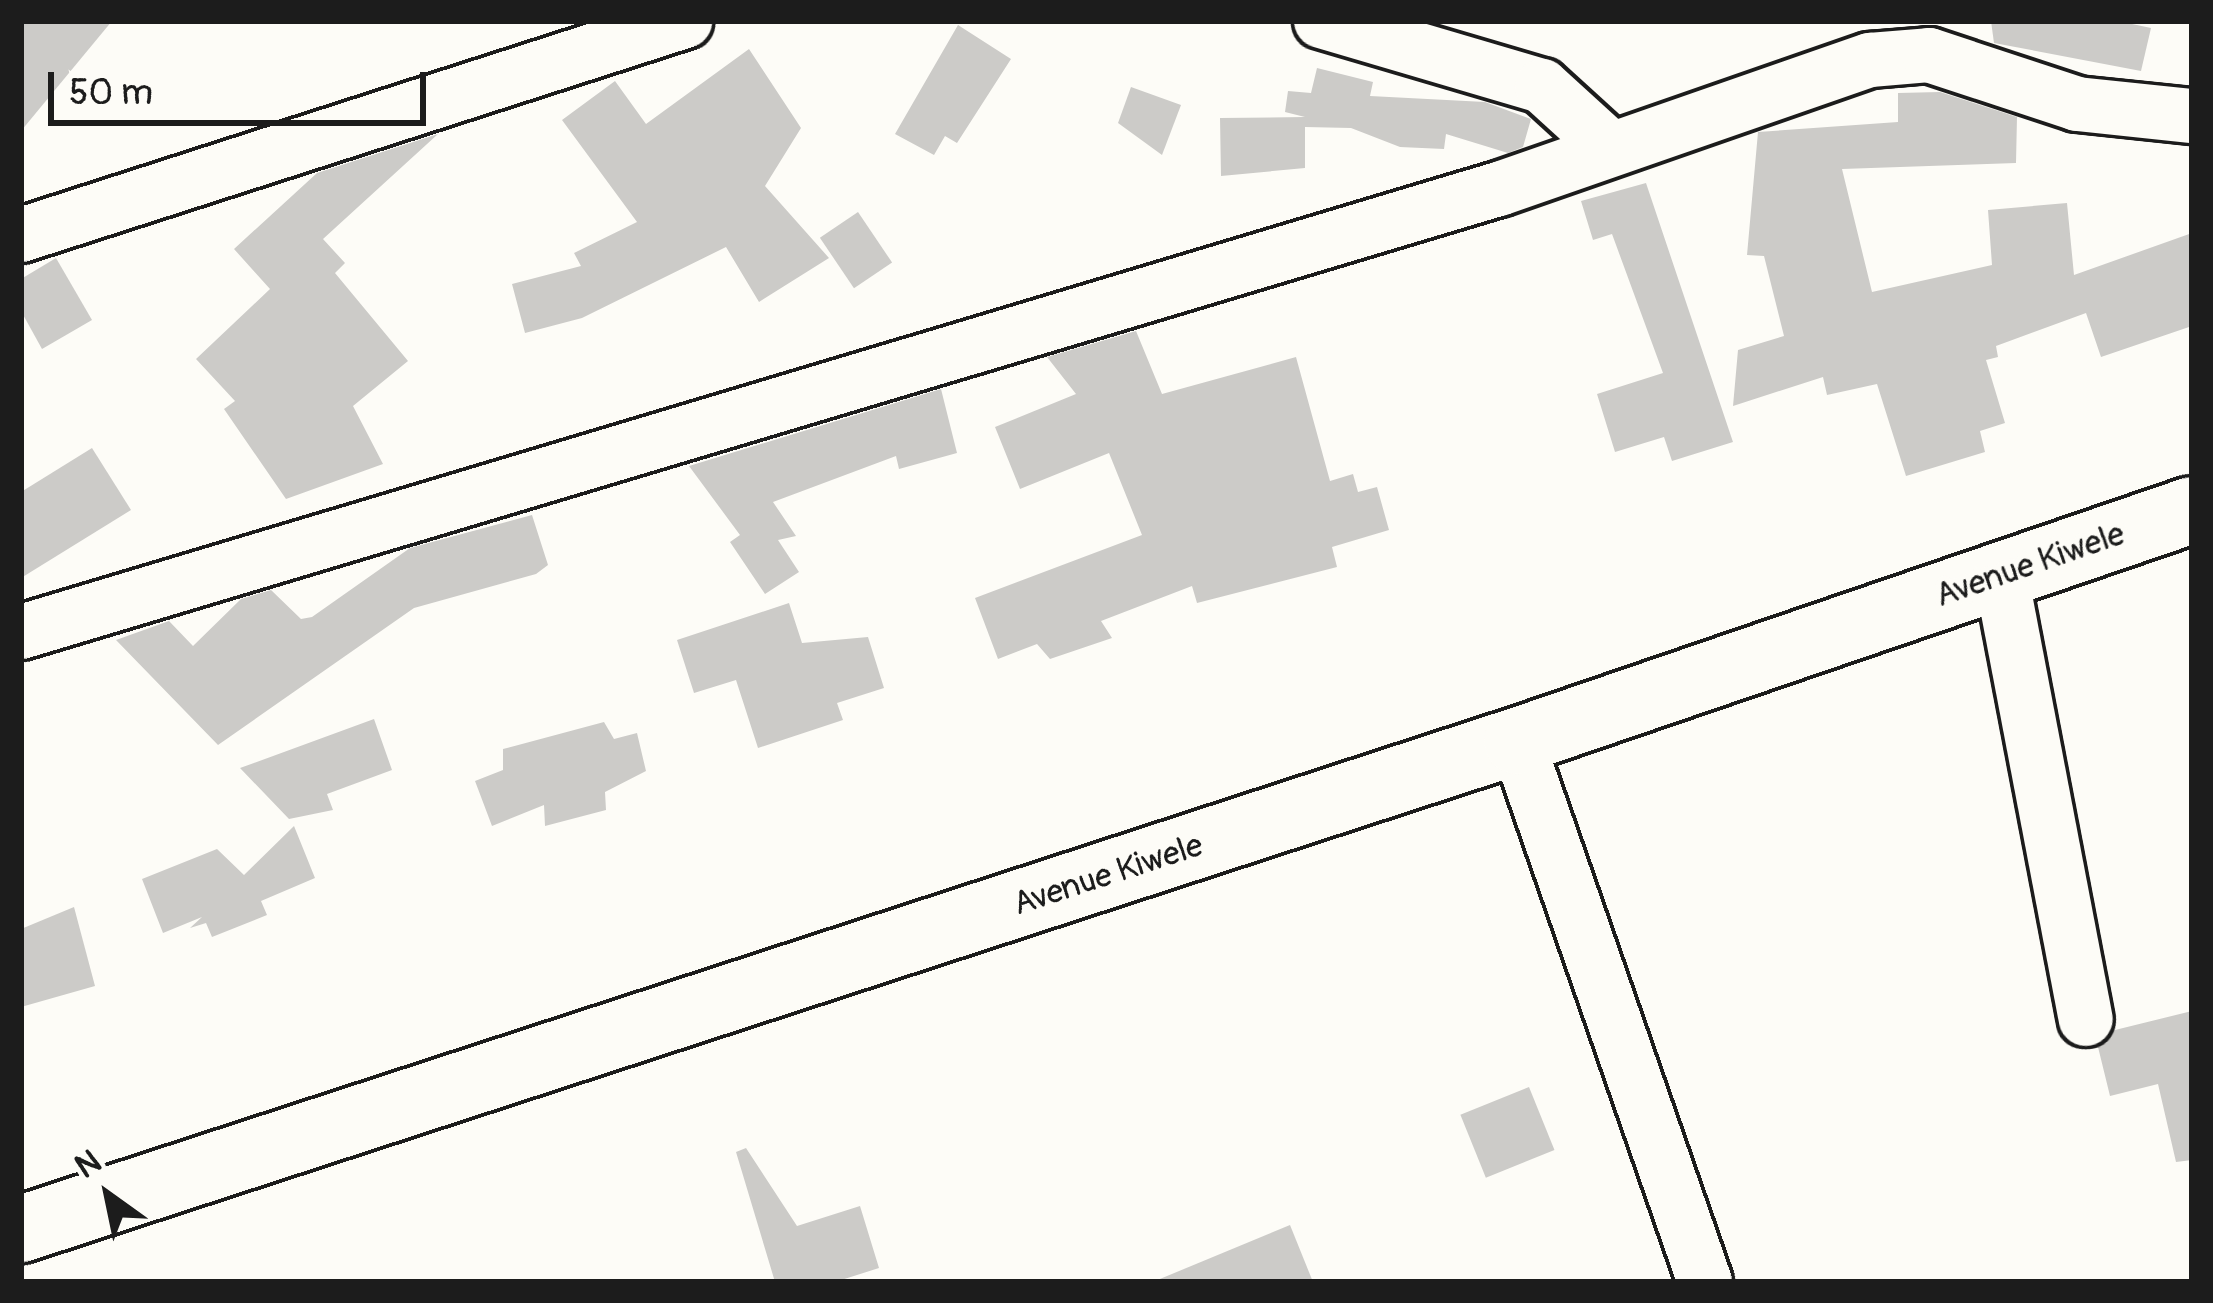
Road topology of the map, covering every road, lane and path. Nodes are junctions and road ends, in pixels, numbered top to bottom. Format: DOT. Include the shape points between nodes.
graph roads {
  1 [pos="686,21"];
  2 [pos="1321,21"];
  3 [pos="2192,116"];
  4 [pos="1609,147"];
  5 [pos="21,235"];
  6 [pos="2192,510"];
  7 [pos="2002,575"];
  8 [pos="21,632"];
  9 [pos="1517,741"];
  10 [pos="2086,1019"];
  11 [pos="21,1229"];
  12 [pos="1705,1282"];
  1 -- 5 [label="street"];
  2 -- 4 [label="street" via="1542,86"];
  3 -- 4 [label="street" via="2077,104 1929,55 1870,60"];
  4 -- 8 [label="street" via="1499,189"];
  6 -- 7 [label="street, Avenue Kiwele"];
  7 -- 9 [label="street, Avenue Kiwele"];
  7 -- 10 [label="street"];
  9 -- 11 [label="street, Avenue Kiwele"];
  9 -- 12 [label="street"];
}
